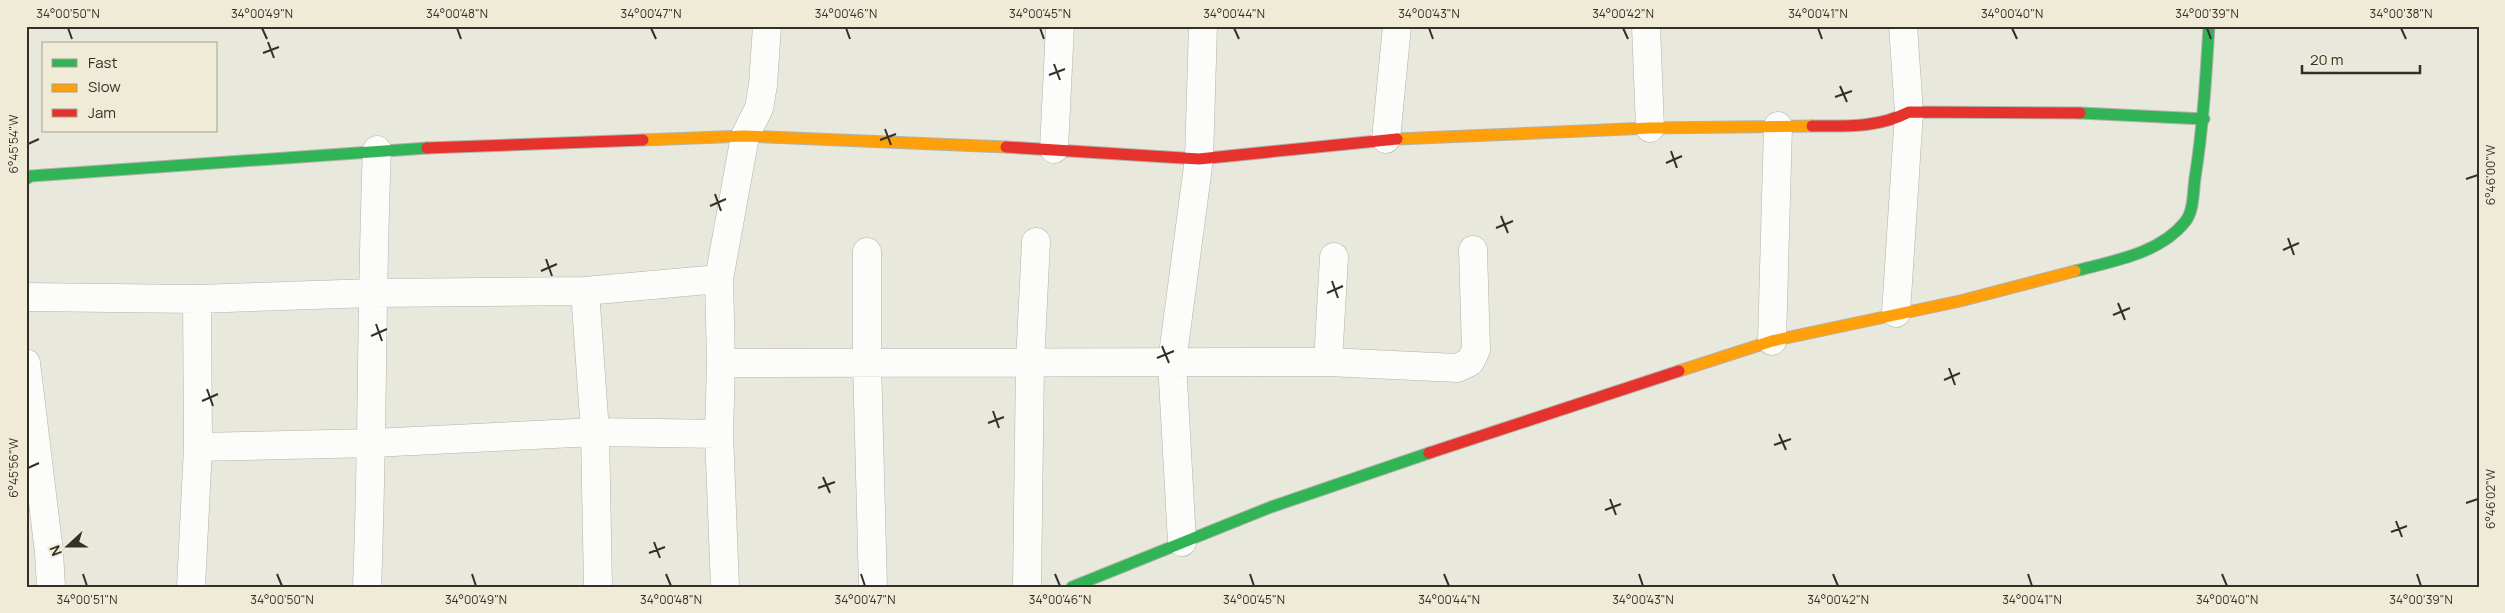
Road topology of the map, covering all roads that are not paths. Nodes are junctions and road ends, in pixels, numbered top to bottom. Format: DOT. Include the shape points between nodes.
graph roads {
  1 [pos="767,26"];
  2 [pos="1060,26"];
  3 [pos="1203,26"];
  4 [pos="1397,26"];
  5 [pos="1646,26"];
  6 [pos="1904,26"];
  7 [pos="2209,26"];
  8 [pos="1909,112"];
  9 [pos="2204,119"];
  10 [pos="1778,126"];
  11 [pos="1650,128"];
  12 [pos="745,136"];
  13 [pos="1386,139"];
  14 [pos="1054,149"];
  15 [pos="377,150"];
  16 [pos="1199,159"];
  17 [pos="26,180"];
  18 [pos="1036,242"];
  19 [pos="1473,250"];
  20 [pos="867,252"];
  21 [pos="1334,257"];
  22 [pos="719,279"];
  23 [pos="585,291"];
  24 [pos="372,292"];
  25 [pos="26,297"];
  26 [pos="197,299"];
  27 [pos="1896,313"];
  28 [pos="1772,341"];
  29 [pos="867,362"];
  30 [pos="1172,362"];
  31 [pos="1328,362"];
  32 [pos="26,363"];
  33 [pos="721,363"];
  34 [pos="1030,363"];
  35 [pos="595,432"];
  36 [pos="719,434"];
  37 [pos="373,443"];
  38 [pos="198,447"];
  39 [pos="1182,542"];
  40 [pos="51,587"];
  41 [pos="191,587"];
  42 [pos="367,587"];
  43 [pos="598,587"];
  44 [pos="726,587"];
  45 [pos="873,587"];
  46 [pos="1028,587"];
  47 [pos="1072,587"];
  1 -- 12 [label="street" via="759,108"];
  2 -- 14 [label="street"];
  3 -- 16 [label="street"];
  4 -- 13 [label="street"];
  5 -- 11 [label="street"];
  6 -- 8 [label="street"];
  7 -- 9 [label="street"];
  8 -- 9 [label="street" via="2049,111"];
  8 -- 10 [label="street" via="1892,121 1856,126"];
  8 -- 27 [label="street"];
  9 -- 27 [label="street" via="2190,215 2183,226 2167,238 2128,257 1960,301"];
  10 -- 11 [label="street"];
  10 -- 28 [label="street"];
  11 -- 13 [label="street"];
  12 -- 14 [label="street"];
  12 -- 15 [label="street"];
  12 -- 22 [label="street"];
  13 -- 16 [label="street"];
  14 -- 16 [label="street"];
  15 -- 17 [label="street" via="31,176"];
  15 -- 24 [label="street"];
  16 -- 30 [label="street"];
  18 -- 34 [label="street"];
  19 -- 31 [label="street" via="1476,350 1470,362 1457,368"];
  20 -- 29 [label="street"];
  21 -- 31 [label="street"];
  22 -- 23 [label="street"];
  22 -- 33 [label="street"];
  23 -- 24 [label="street"];
  23 -- 35 [label="street"];
  24 -- 26 [label="street"];
  24 -- 37 [label="street"];
  25 -- 26 [label="street"];
  26 -- 38 [label="street"];
  27 -- 28 [label="street"];
  28 -- 39 [label="street" via="1382,468"];
  29 -- 33 [label="street"];
  29 -- 34 [label="street"];
  29 -- 45 [label="street"];
  30 -- 31 [label="street"];
  30 -- 34 [label="street"];
  30 -- 39 [label="street"];
  32 -- 40 [label="street"];
  33 -- 36 [label="street"];
  34 -- 46 [label="street"];
  35 -- 36 [label="street"];
  35 -- 37 [label="street"];
  35 -- 43 [label="street"];
  36 -- 44 [label="street"];
  37 -- 38 [label="street"];
  37 -- 42 [label="street"];
  38 -- 41 [label="street"];
  39 -- 47 [label="street"];
}
